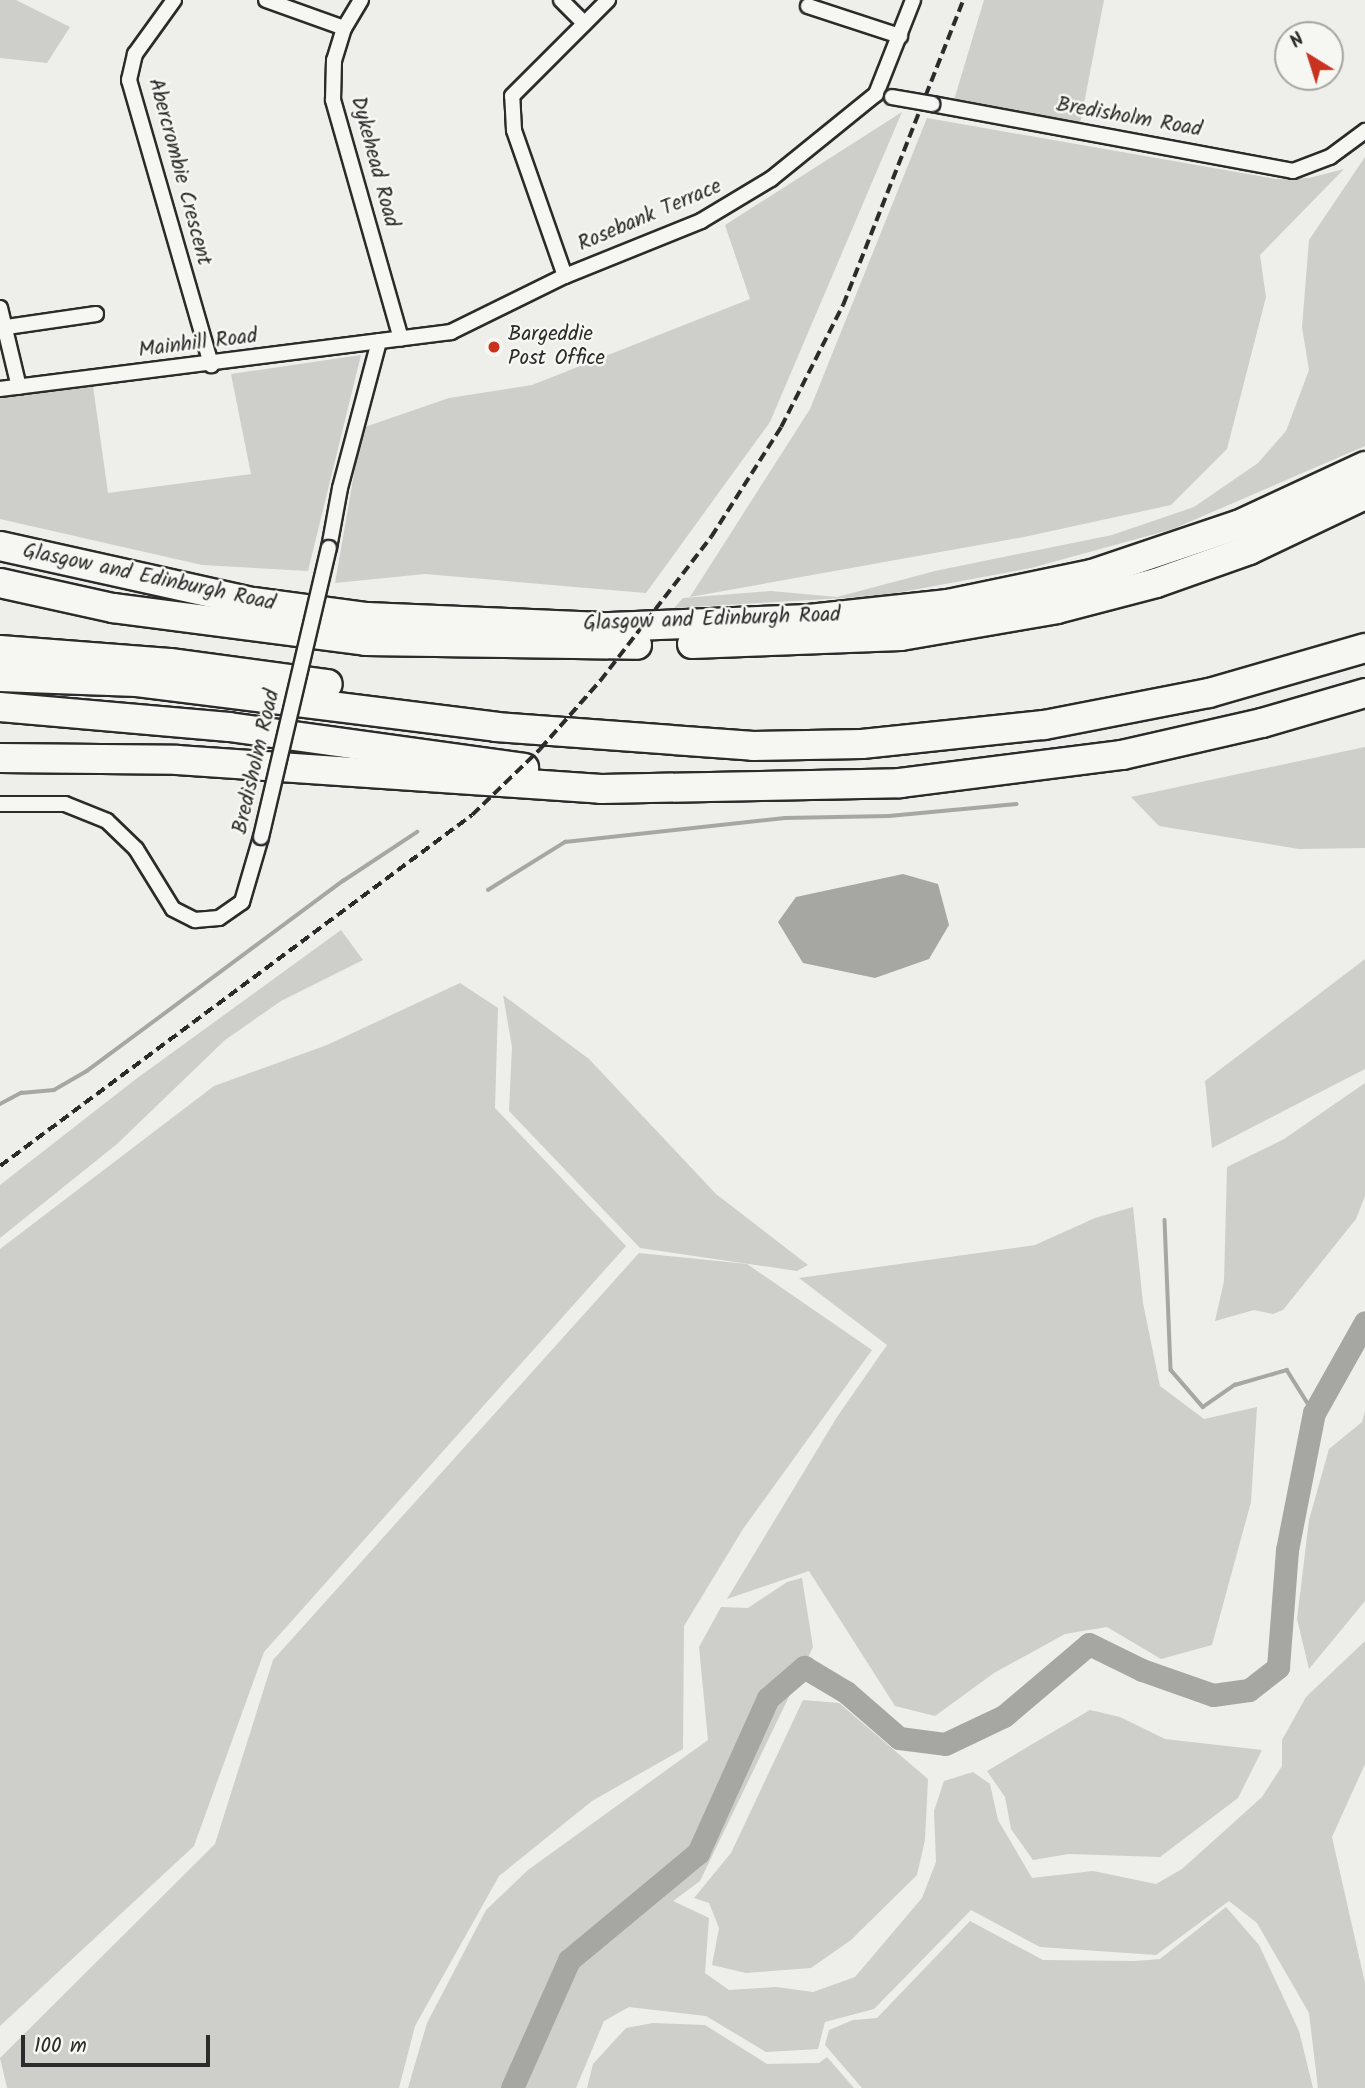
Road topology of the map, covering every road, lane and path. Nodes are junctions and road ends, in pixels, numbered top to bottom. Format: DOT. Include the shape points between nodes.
graph roads {
  1 [pos="174,0"];
  2 [pos="266,0"];
  3 [pos="361,0"];
  4 [pos="561,0"];
  5 [pos="608,0"];
  6 [pos="913,0"];
  7 [pos="808,6"];
  8 [pos="584,23"];
  9 [pos="344,28"];
  10 [pos="901,36"];
  11 [pos="876,94"];
  12 [pos="1365,131"];
  13 [pos="565,275"];
  14 [pos="0,308"];
  15 [pos="96,314"];
  16 [pos="3,328"];
  17 [pos="401,338"];
  18 [pos="379,341"];
  19 [pos="211,365"];
  20 [pos="19,387"];
  21 [pos="0,389"];
  22 [pos="1365,466"];
  23 [pos="1365,495"];
  24 [pos="0,546"];
  25 [pos="0,583"];
  26 [pos="1365,648"];
  27 [pos="0,650"];
  28 [pos="0,660"];
  29 [pos="0,677"];
  30 [pos="1365,696"];
  31 [pos="326,703"];
  32 [pos="0,707"];
  33 [pos="1006,729"];
  34 [pos="0,758"];
  35 [pos="250,765"];
  36 [pos="722,786"];
  37 [pos="0,804"];
  1 -- 19 [label="street, Abercrombie Crescent" via="135,54 129,80"];
  2 -- 9 [label="street"];
  3 -- 9 [label="street, Dykehead Road"];
  4 -- 8 [label="street"];
  5 -- 8 [label="street"];
  6 -- 10 [label="street, Rosebank Terrace"];
  7 -- 10 [label="street"];
  8 -- 13 [label="street" via="520,85 512,96 510,114"];
  9 -- 17 [label="street, Dykehead Road" via="334,60 334,100"];
  10 -- 11 [label="street, Rosebank Terrace"];
  11 -- 12 [label="street, Bredisholm Road, bridge" via="1293,171 1329,157"];
  11 -- 13 [label="street, Rosebank Terrace" via="733,205"];
  13 -- 17 [label="street, Rosebank Terrace" via="451,332"];
  14 -- 16 [label="street"];
  15 -- 16 [label="street"];
  16 -- 20 [label="street"];
  17 -- 18 [label="street, Mainhill Road"];
  18 -- 19 [label="street, Mainhill Road"];
  18 -- 37 [label="street, Bredisholm Road, bridge" via="242,902 219,918 195,920 173,909 143,859 107,821 65,804"];
  19 -- 20 [label="street, Mainhill Road"];
  20 -- 21 [label="street, Mainhill Road"];
  22 -- 24 [label="highway, Glasgow and Edinburgh Road" via="1238,525 1092,574 948,604 783,620 610,627 367,617 239,599"];
  23 -- 25 [label="highway, Glasgow and Edinburgh Road" via="1250,550 1156,583 1057,610 901,636 556,647 366,641 113,608"];
  26 -- 33 [label="highway" via="1209,694"];
  27 -- 33 [label="highway" via="221,669 612,725 828,733"];
  28 -- 31 [label="highway" via="139,671"];
  29 -- 31 [label="highway" via="137,682"];
  30 -- 35 [label="highway" via="1264,734 1152,762 1052,780 888,799 762,804 505,795"];
  30 -- 36 [label="highway" via="1203,738 1065,766 900,783"];
  31 -- 33 [label="highway" via="496,727 753,746 862,744"];
  32 -- 36 [label="highway" via="144,718 592,776"];
  34 -- 35 [label="highway"];
  35 -- 36 [label="highway" via="588,788"];
}
